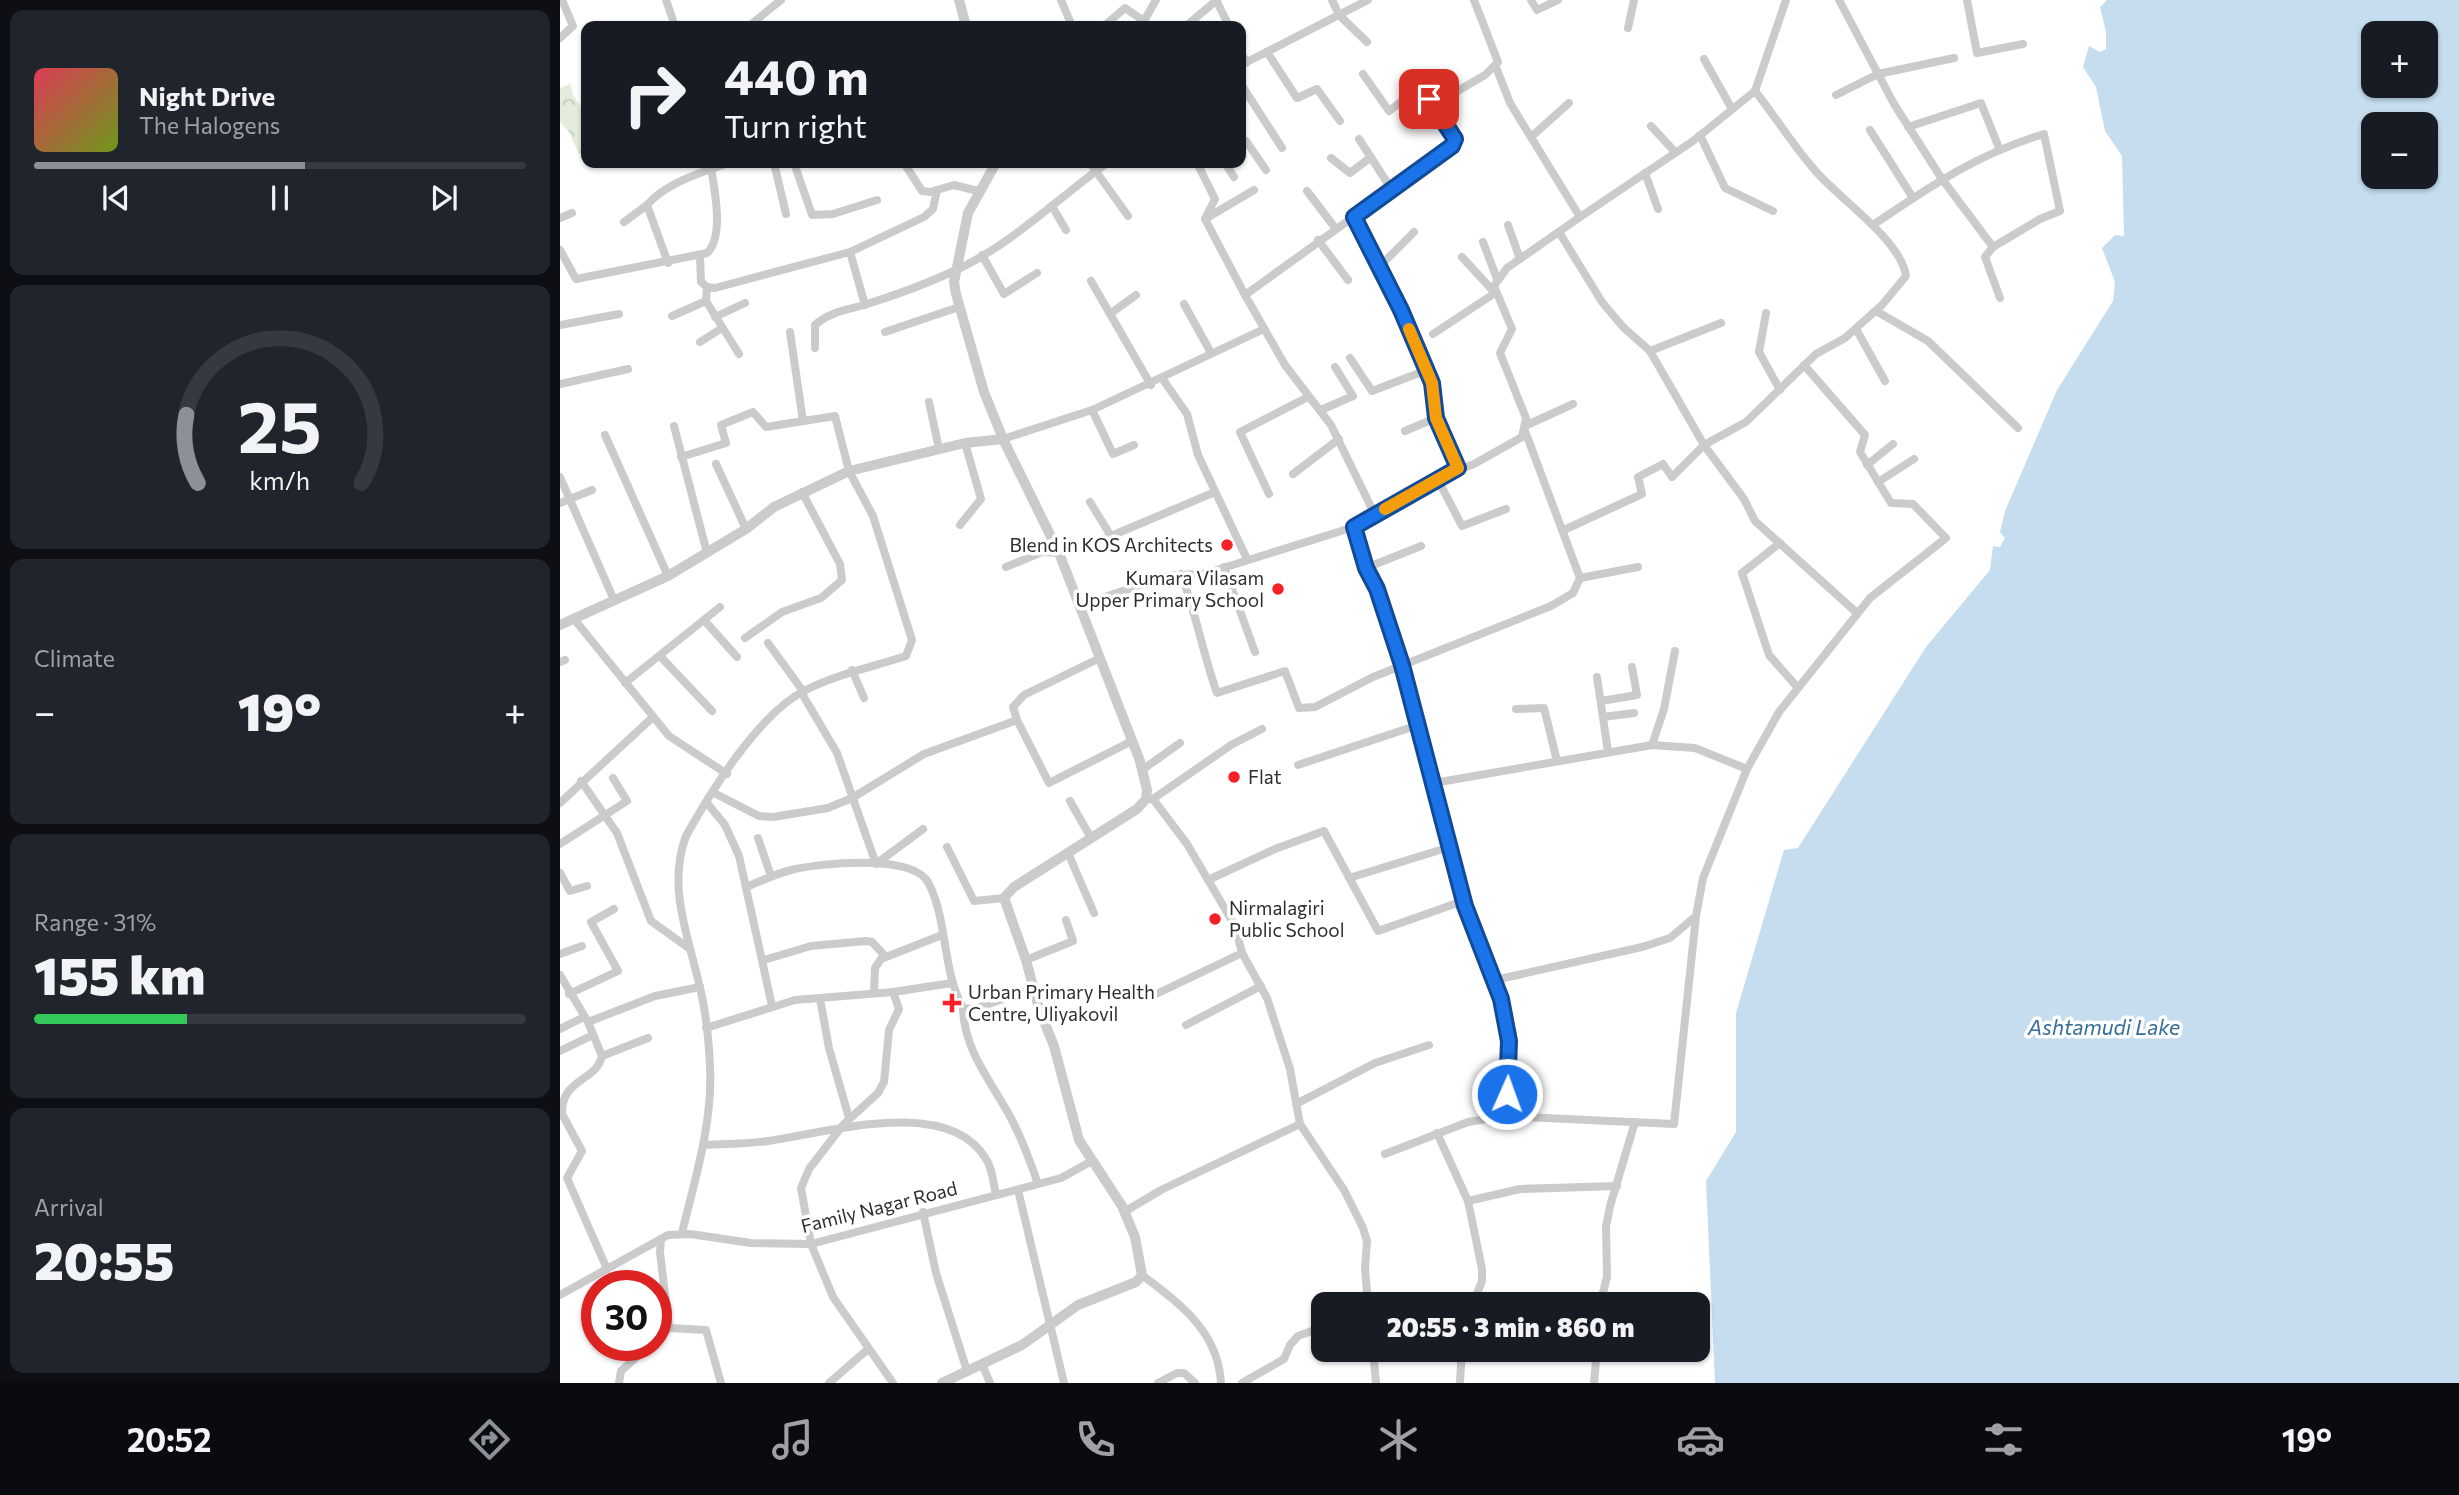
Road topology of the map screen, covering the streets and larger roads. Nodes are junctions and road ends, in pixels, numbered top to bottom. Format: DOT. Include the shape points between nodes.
graph roads {
  1 [pos="562,0"];
  2 [pos="666,0"];
  3 [pos="781,0"];
  4 [pos="958,0"];
  5 [pos="1156,0"];
  6 [pos="1217,0"];
  7 [pos="1332,0"];
  8 [pos="1368,0"];
  9 [pos="1474,0"];
  10 [pos="1531,0"];
  11 [pos="1558,0"];
  12 [pos="1634,0"];
  13 [pos="1786,0"];
  14 [pos="1839,0"];
  15 [pos="1967,0"];
  16 [pos="1064,1"];
  17 [pos="1339,15"];
  18 [pos="673,21"];
  19 [pos="755,21"];
  20 [pos="964,21"];
  21 [pos="1070,21"];
  22 [pos="1110,21"];
  23 [pos="1144,21"];
  24 [pos="1144,21"];
  25 [pos="1192,21"];
  26 [pos="1227,21"];
  27 [pos="1628,28"];
  28 [pos="560,38"];
  29 [pos="1367,42"];
  30 [pos="2023,44"];
  31 [pos="1267,52"];
  32 [pos="1954,58"];
  33 [pos="1704,59"];
  34 [pos="1246,62"];
  35 [pos="1496,67"];
  36 [pos="1363,74"];
  37 [pos="1878,74"];
  38 [pos="1755,91"];
  39 [pos="1246,92"];
  40 [pos="1836,95"];
  41 [pos="1569,103"];
  42 [pos="1732,109"];
  43 [pos="1437,111"];
  44 [pos="1340,121"];
  45 [pos="1651,126"];
  46 [pos="1908,127"];
  47 [pos="1870,130"];
  48 [pos="1700,135"];
  49 [pos="1531,137"];
  50 [pos="1359,139"];
  51 [pos="1246,141"];
  52 [pos="1282,148"];
  53 [pos="1999,148"];
  54 [pos="1675,152"];
  55 [pos="1371,157"];
  56 [pos="1331,158"];
  57 [pos="706,168"];
  58 [pos="710,168"];
  59 [pos="775,168"];
  60 [pos="796,168"];
  61 [pos="907,168"];
  62 [pos="993,168"];
  63 [pos="1092,168"];
  64 [pos="1094,168"];
  65 [pos="1199,168"];
  66 [pos="1228,168"];
  67 [pos="1266,170"];
  68 [pos="1645,173"];
  69 [pos="1234,177"];
  70 [pos="1942,179"];
  71 [pos="937,190"];
  72 [pos="1254,190"];
  73 [pos="1392,190"];
  74 [pos="978,191"];
  75 [pos="1307,191"];
  76 [pos="1913,198"];
  77 [pos="877,200"];
  78 [pos="647,205"];
  79 [pos="1052,206"];
  80 [pos="1658,209"];
  81 [pos="1773,211"];
  82 [pos="572,212"];
  83 [pos="786,214"];
  84 [pos="1128,216"];
  85 [pos="1354,217"];
  86 [pos="1580,217"];
  87 [pos="560,218"];
  88 [pos="1205,219"];
  89 [pos="624,222"];
  90 [pos="1508,225"];
  91 [pos="1873,225"];
  92 [pos="1336,229"];
  93 [pos="1066,230"];
  94 [pos="1415,232"];
  95 [pos="1559,232"];
  96 [pos="1318,240"];
  97 [pos="1483,242"];
  98 [pos="1993,247"];
  99 [pos="560,250"];
  100 [pos="850,252"];
  101 [pos="700,256"];
  102 [pos="982,256"];
  103 [pos="1462,257"];
  104 [pos="1520,259"];
  105 [pos="668,263"];
  106 [pos="1379,267"];
  107 [pos="956,271"];
  108 [pos="1037,273"];
  109 [pos="1497,279"];
  110 [pos="1348,280"];
  111 [pos="1091,281"];
  112 [pos="706,287"];
  113 [pos="1495,293"];
  114 [pos="1136,295"];
  115 [pos="1245,295"];
  116 [pos="2000,298"];
  117 [pos="706,301"];
  118 [pos="745,303"];
  119 [pos="1184,304"];
  120 [pos="865,305"];
  121 [pos="959,307"];
  122 [pos="1876,311"];
  123 [pos="1766,313"];
  124 [pos="619,314"];
  125 [pos="1110,314"];
  126 [pos="672,316"];
  127 [pos="715,317"];
  128 [pos="1721,323"];
  129 [pos="560,325"];
  130 [pos="722,328"];
  131 [pos="1856,328"];
  132 [pos="1264,329"];
  133 [pos="790,332"];
  134 [pos="885,332"];
  135 [pos="1433,334"];
  136 [pos="700,342"];
  137 [pos="815,348"];
  138 [pos="1650,351"];
  139 [pos="1211,353"];
  140 [pos="739,354"];
  141 [pos="1350,358"];
  142 [pos="1804,365"];
  143 [pos="1335,367"];
  144 [pos="628,369"];
  145 [pos="1427,370"];
  146 [pos="1162,378"];
  147 [pos="1885,381"];
  148 [pos="560,384"];
  149 [pos="1151,385"];
  150 [pos="1780,390"];
  151 [pos="1308,397"];
  152 [pos="929,402"];
  153 [pos="1573,404"];
  154 [pos="1092,410"];
  155 [pos="1321,410"];
  156 [pos="1436,418"];
  157 [pos="803,421"];
  158 [pos="674,426"];
  159 [pos="1526,428"];
  160 [pos="2018,428"];
  161 [pos="1405,431"];
  162 [pos="605,435"];
  163 [pos="1003,439"];
  164 [pos="1339,439"];
  165 [pos="965,443"];
  166 [pos="1893,444"];
  167 [pos="1133,445"];
  168 [pos="1704,445"];
  169 [pos="939,449"];
  170 [pos="681,457"];
  171 [pos="1914,459"];
  172 [pos="716,464"];
  173 [pos="1867,465"];
  174 [pos="1458,468"];
  175 [pos="849,471"];
  176 [pos="1293,474"];
  177 [pos="560,477"];
  178 [pos="1437,478"];
  179 [pos="1878,482"];
  180 [pos="592,490"];
  181 [pos="802,492"];
  182 [pos="1215,492"];
  183 [pos="1269,494"];
  184 [pos="569,499"];
  185 [pos="1090,502"];
  186 [pos="560,503"];
  187 [pos="1506,509"];
  188 [pos="1375,515"];
  189 [pos="960,525"];
  190 [pos="1354,527"];
  191 [pos="746,529"];
  192 [pos="1564,530"];
  193 [pos="1111,536"];
  194 [pos="1780,543"];
  195 [pos="1421,546"];
  196 [pos="707,553"];
  197 [pos="1059,554"];
  198 [pos="1247,559"];
  199 [pos="1006,567"];
  200 [pos="1224,567"];
  201 [pos="1638,567"];
  202 [pos="1366,568"];
  203 [pos="1181,574"];
  204 [pos="667,576"];
  205 [pos="1580,578"];
  206 [pos="614,600"];
  207 [pos="1081,605"];
  208 [pos="720,607"];
  209 [pos="1857,613"];
  210 [pos="574,619"];
  211 [pos="704,620"];
  212 [pos="560,625"];
  213 [pos="746,638"];
  214 [pos="768,643"];
  215 [pos="1675,650"];
  216 [pos="1255,652"];
  217 [pos="660,656"];
  218 [pos="737,657"];
  219 [pos="1100,658"];
  220 [pos="1402,665"];
  221 [pos="1632,667"];
  222 [pos="852,670"];
  223 [pos="1597,677"];
  224 [pos="625,683"];
  225 [pos="1798,688"];
  226 [pos="802,692"];
  227 [pos="864,698"];
  228 [pos="1601,701"];
  229 [pos="1516,709"];
  230 [pos="712,710"];
  231 [pos="1634,713"];
  232 [pos="653,716"];
  233 [pos="1603,717"];
  234 [pos="1017,720"];
  235 [pos="1418,725"];
  236 [pos="1262,729"];
  237 [pos="1132,741"];
  238 [pos="1180,743"];
  239 [pos="1652,745"];
  240 [pos="1608,752"];
  241 [pos="1557,761"];
  242 [pos="1298,765"];
  243 [pos="1746,769"];
  244 [pos="1142,771"];
  245 [pos="727,774"];
  246 [pos="613,778"];
  247 [pos="581,781"];
  248 [pos="1434,783"];
  249 [pos="714,793"];
  250 [pos="852,798"];
  251 [pos="1150,799"];
  252 [pos="1070,801"];
  253 [pos="560,803"];
  254 [pos="707,803"];
  255 [pos="606,816"];
  256 [pos="923,828"];
  257 [pos="758,838"];
  258 [pos="1091,838"];
  259 [pos="560,844"];
  260 [pos="947,847"];
  261 [pos="1450,847"];
  262 [pos="1068,853"];
  263 [pos="876,864"];
  264 [pos="560,873"];
  265 [pos="771,876"];
  266 [pos="1349,878"];
  267 [pos="1208,880"];
  268 [pos="587,886"];
  269 [pos="746,887"];
  270 [pos="1004,898"];
  271 [pos="1463,901"];
  272 [pos="614,909"];
  273 [pos="1094,913"];
  274 [pos="1696,916"];
  275 [pos="1066,920"];
  276 [pos="942,935"];
  277 [pos="582,946"];
  278 [pos="690,949"];
  279 [pos="1242,953"];
  280 [pos="560,954"];
  281 [pos="885,956"];
  282 [pos="764,960"];
  283 [pos="1026,960"];
  284 [pos="560,975"];
  285 [pos="1495,980"];
  286 [pos="952,983"];
  287 [pos="1261,986"];
  288 [pos="700,987"];
  289 [pos="1032,989"];
  290 [pos="893,992"];
  291 [pos="565,993"];
  292 [pos="874,993"];
  293 [pos="1150,997"];
  294 [pos="820,999"];
  295 [pos="772,1006"];
  296 [pos="963,1008"];
  297 [pos="586,1019"];
  298 [pos="1186,1025"];
  299 [pos="706,1028"];
  300 [pos="560,1029"];
  301 [pos="593,1035"];
  302 [pos="648,1038"];
  303 [pos="1429,1045"];
  304 [pos="560,1051"];
  305 [pos="602,1056"];
  306 [pos="1296,1104"];
  307 [pos="561,1113"];
  308 [pos="1505,1116"];
  309 [pos="849,1118"];
  310 [pos="1635,1122"];
  311 [pos="1300,1124"];
  312 [pos="838,1130"];
  313 [pos="1437,1133"];
  314 [pos="704,1145"];
  315 [pos="1385,1154"];
  316 [pos="1090,1162"];
  317 [pos="560,1166"];
  318 [pos="567,1173"];
  319 [pos="1038,1184"];
  320 [pos="1616,1186"];
  321 [pos="1018,1190"];
  322 [pos="996,1195"];
  323 [pos="1468,1201"];
  324 [pos="923,1212"];
  325 [pos="1124,1212"];
  326 [pos="682,1233"];
  327 [pos="661,1239"];
  328 [pos="811,1244"];
  329 [pos="607,1269"];
  330 [pos="662,1270"];
  331 [pos="1142,1275"];
  332 [pos="1367,1292"];
  333 [pos="1478,1292"];
  334 [pos="1603,1292"];
  335 [pos="560,1295"];
  336 [pos="1052,1324"];
  337 [pos="672,1328"];
  338 [pos="1311,1331"];
  339 [pos="867,1350"];
  340 [pos="632,1361"];
  341 [pos="1374,1362"];
  342 [pos="1461,1362"];
  343 [pos="1596,1362"];
  344 [pos="982,1364"];
  345 [pos="967,1371"];
  346 [pos="1460,1382"];
  347 [pos="619,1383"];
  348 [pos="721,1383"];
  349 [pos="830,1383"];
  350 [pos="893,1383"];
  351 [pos="942,1383"];
  352 [pos="990,1383"];
  353 [pos="1064,1383"];
  354 [pos="1158,1383"];
  355 [pos="1195,1383"];
  356 [pos="1222,1383"];
  357 [pos="1244,1383"];
  358 [pos="1376,1383"];
  359 [pos="1594,1383"];
  1 -- 28 [label="street" via="573,26"];
  2 -- 18 [label="street"];
  3 -- 19 [label="street"];
  4 -- 20 [label="street"];
  5 -- 24 [label="street"];
  6 -- 25 [label="street"];
  6 -- 26 [label="street"];
  7 -- 17 [label="street"];
  8 -- 17 [label="street"];
  9 -- 35 [label="street" via="1498,57"];
  10 -- 11 [label="street" via="1537,10"];
  12 -- 27 [label="street"];
  13 -- 38 [label="street"];
  14 -- 37 [label="street"];
  15 -- 30 [label="street" via="1977,53"];
  16 -- 21 [label="street"];
  17 -- 29 [label="street"];
  17 -- 31 [label="street"];
  22 -- 23 [label="street" via="1125,8"];
  31 -- 34 [label="street"];
  31 -- 44 [label="street" via="1297,98 1317,89"];
  32 -- 37 [label="street"];
  33 -- 42 [label="street"];
  35 -- 43 [label="street" via="1442,98"];
  35 -- 49 [label="street" via="1510,103"];
  36 -- 43 [label="street" via="1390,111 1421,87"];
  37 -- 40 [label="street"];
  37 -- 46 [label="street"];
  38 -- 42 [label="street"];
  38 -- 91 [label="street" via="1812,168"];
  39 -- 52 [label="street"];
  41 -- 49 [label="street"];
  42 -- 48 [label="street"];
  43 -- 73 [label="street" via="1454,143"];
  45 -- 54 [label="street"];
  46 -- 53 [label="street" via="1981,103"];
  46 -- 70 [label="street"];
  47 -- 76 [label="street"];
  48 -- 54 [label="street"];
  48 -- 81 [label="street" via="1725,188"];
  49 -- 86 [label="street"];
  50 -- 55 [label="street"];
  51 -- 67 [label="street"];
  53 -- 70 [label="street"];
  53 -- 98 [label="street" via="2045,134 2060,211"];
  54 -- 68 [label="street"];
  55 -- 56 [label="street" via="1350,173"];
  55 -- 73 [label="street"];
  57 -- 78 [label="street" via="654,196"];
  58 -- 101 [label="street" via="716,235 712,249"];
  59 -- 83 [label="street"];
  60 -- 77 [label="street" via="809,212 816,216"];
  61 -- 71 [label="street" via="922,191"];
  62 -- 74 [label="street"];
  63 -- 79 [label="street"];
  64 -- 84 [label="street"];
  65 -- 88 [label="street" via="1214,199"];
  66 -- 69 [label="street"];
  68 -- 80 [label="street"];
  68 -- 86 [label="street"];
  70 -- 76 [label="street"];
  70 -- 98 [label="street"];
  71 -- 74 [label="street" via="954,185"];
  71 -- 100 [label="street" via="933,209 924,217"];
  72 -- 88 [label="street"];
  73 -- 85 [label="street"];
  74 -- 107 [label="street" via="968,213"];
  75 -- 92 [label="street"];
  76 -- 91 [label="street"];
  78 -- 89 [label="street"];
  78 -- 105 [label="street"];
  79 -- 93 [label="street"];
  79 -- 102 [label="street"];
  82 -- 87 [label="street"];
  85 -- 92 [label="street"];
  85 -- 106 [label="street"];
  86 -- 95 [label="street"];
  88 -- 115 [label="street"];
  90 -- 104 [label="street"];
  91 -- 122 [label="street" via="1902,263 1906,276"];
  92 -- 96 [label="street"];
  94 -- 106 [label="street"];
  95 -- 104 [label="street"];
  95 -- 138 [label="street" via="1602,302"];
  96 -- 110 [label="street"];
  96 -- 115 [label="street"];
  97 -- 109 [label="street"];
  98 -- 116 [label="street" via="1985,257"];
  99 -- 105 [label="street" via="576,279"];
  100 -- 112 [label="street"];
  100 -- 120 [label="street"];
  101 -- 105 [label="street"];
  101 -- 112 [label="street" via="701,282"];
  102 -- 107 [label="street"];
  102 -- 108 [label="street" via="1003,295"];
  103 -- 113 [label="street"];
  104 -- 109 [label="street"];
  106 -- 145 [label="street"];
  107 -- 120 [label="street"];
  107 -- 121 [label="street"];
  109 -- 113 [label="street"];
  111 -- 125 [label="street"];
  112 -- 117 [label="street"];
  113 -- 135 [label="street"];
  113 -- 159 [label="street" via="1512,329 1501,359"];
  114 -- 125 [label="street"];
  115 -- 132 [label="street"];
  117 -- 126 [label="street"];
  117 -- 127 [label="street"];
  118 -- 127 [label="street"];
  119 -- 139 [label="street"];
  120 -- 137 [label="street" via="820,320"];
  121 -- 134 [label="street"];
  121 -- 163 [label="street"];
  122 -- 131 [label="street"];
  122 -- 160 [label="street" via="1928,341"];
  123 -- 150 [label="street" via="1759,352"];
  124 -- 129 [label="street"];
  125 -- 149 [label="street"];
  127 -- 130 [label="street"];
  128 -- 138 [label="street"];
  130 -- 136 [label="street"];
  130 -- 140 [label="street"];
  131 -- 142 [label="street"];
  131 -- 147 [label="street"];
  132 -- 139 [label="street"];
  132 -- 151 [label="street"];
  133 -- 157 [label="street"];
  138 -- 168 [label="street"];
  139 -- 146 [label="street"];
  141 -- 145 [label="street" via="1372,391"];
  142 -- 150 [label="street"];
  142 -- 173 [label="street" via="1865,435 1860,452"];
  143 -- 155 [label="street" via="1353,396"];
  144 -- 148 [label="street"];
  145 -- 156 [label="street"];
  146 -- 149 [label="street"];
  146 -- 182 [label="street" via="1187,414"];
  149 -- 154 [label="street"];
  150 -- 168 [label="street" via="1746,422"];
  151 -- 155 [label="street"];
  151 -- 183 [label="street" via="1240,432"];
  152 -- 169 [label="street"];
  153 -- 159 [label="street"];
  154 -- 163 [label="street"];
  154 -- 167 [label="street" via="1114,454"];
  155 -- 164 [label="street"];
  156 -- 161 [label="street"];
  156 -- 174 [label="street"];
  157 -- 170 [label="street" via="766,427 753,412 721,425 726,443"];
  157 -- 175 [label="street" via="835,416"];
  158 -- 170 [label="street"];
  159 -- 174 [label="street" via="1516,442"];
  159 -- 192 [label="street"];
  162 -- 204 [label="street"];
  163 -- 165 [label="street"];
  163 -- 197 [label="street"];
  164 -- 176 [label="street"];
  164 -- 188 [label="street"];
  165 -- 169 [label="street"];
  165 -- 189 [label="street" via="981,499"];
  166 -- 173 [label="street"];
  168 -- 192 [label="street" via="1672,477 1663,464 1638,477 1642,494"];
  168 -- 194 [label="street" via="1755,521"];
  169 -- 175 [label="street"];
  170 -- 196 [label="street"];
  171 -- 179 [label="street"];
  172 -- 191 [label="street"];
  173 -- 179 [label="street"];
  174 -- 178 [label="street"];
  175 -- 181 [label="street"];
  175 -- 222 [label="street" via="873,516 912,640 906,656"];
  177 -- 184 [label="street"];
  178 -- 187 [label="street" via="1462,526"];
  178 -- 188 [label="street"];
  179 -- 209 [label="street" via="1891,503 1913,504 1946,538"];
  180 -- 184 [label="street"];
  181 -- 191 [label="street"];
  181 -- 213 [label="street" via="840,564 842,580 821,598 782,612"];
  182 -- 193 [label="street"];
  182 -- 198 [label="street"];
  184 -- 186 [label="street"];
  184 -- 206 [label="street"];
  185 -- 193 [label="street"];
  188 -- 190 [label="street"];
  190 -- 198 [label="street"];
  190 -- 202 [label="street"];
  191 -- 196 [label="street"];
  192 -- 205 [label="street"];
  193 -- 197 [label="street"];
  194 -- 209 [label="street"];
  194 -- 225 [label="street" via="1742,573 1769,655"];
  195 -- 202 [label="street"];
  196 -- 204 [label="street"];
  197 -- 199 [label="street" via="1042,552"];
  197 -- 207 [label="street"];
  198 -- 200 [label="street"];
  200 -- 203 [label="street"];
  200 -- 216 [label="street"];
  201 -- 205 [label="street"];
  202 -- 220 [label="street"];
  203 -- 207 [label="street"];
  203 -- 220 [label="street" via="1217,693 1284,671 1299,708 1304,709"];
  204 -- 206 [label="street"];
  205 -- 220 [label="street" via="1566,600"];
  206 -- 210 [label="street"];
  207 -- 219 [label="street"];
  208 -- 211 [label="street"];
  209 -- 225 [label="street"];
  210 -- 212 [label="street"];
  210 -- 224 [label="street"];
  211 -- 217 [label="street"];
  211 -- 218 [label="street"];
  214 -- 226 [label="street"];
  215 -- 239 [label="street"];
  217 -- 224 [label="street"];
  217 -- 230 [label="street"];
  219 -- 234 [label="street" via="1024,695 1013,708"];
  219 -- 237 [label="street"];
  220 -- 235 [label="street"];
  221 -- 228 [label="street" via="1637,695"];
  222 -- 226 [label="street"];
  222 -- 227 [label="street"];
  223 -- 228 [label="street"];
  224 -- 232 [label="street"];
  225 -- 243 [label="street"];
  226 -- 245 [label="street" via="746,742"];
  226 -- 250 [label="street" via="837,753"];
  228 -- 233 [label="street"];
  229 -- 241 [label="street" via="1544,708"];
  231 -- 233 [label="street"];
  232 -- 245 [label="street" via="669,736"];
  232 -- 247 [label="street"];
  233 -- 240 [label="street"];
  234 -- 237 [label="street" via="1049,783"];
  234 -- 250 [label="street" via="924,754"];
  235 -- 242 [label="street"];
  235 -- 248 [label="street"];
  236 -- 251 [label="street"];
  237 -- 244 [label="street"];
  238 -- 244 [label="street"];
  239 -- 240 [label="street"];
  239 -- 243 [label="street" via="1695,748"];
  240 -- 241 [label="street"];
  241 -- 248 [label="street"];
  243 -- 274 [label="street" via="1703,878"];
  244 -- 251 [label="street"];
  245 -- 249 [label="street"];
  246 -- 255 [label="street" via="627,801"];
  247 -- 253 [label="street"];
  247 -- 255 [label="street"];
  248 -- 261 [label="street"];
  249 -- 250 [label="street" via="744,811 767,817 828,808"];
  249 -- 254 [label="street"];
  250 -- 263 [label="street"];
  251 -- 258 [label="street"];
  251 -- 267 [label="street"];
  252 -- 258 [label="street"];
  254 -- 269 [label="street" via="732,838"];
  254 -- 278 [label="street" via="681,849 679,888"];
  255 -- 259 [label="street"];
  255 -- 278 [label="street" via="624,849 650,921"];
  256 -- 263 [label="street"];
  257 -- 265 [label="street"];
  258 -- 262 [label="street"];
  260 -- 270 [label="street" via="974,901"];
  261 -- 266 [label="street"];
  261 -- 271 [label="street"];
  262 -- 270 [label="street"];
  262 -- 273 [label="street"];
  263 -- 265 [label="street" via="818,866"];
  263 -- 276 [label="street" via="911,869 925,877 933,891"];
  264 -- 268 [label="street" via="570,891"];
  265 -- 269 [label="street"];
  266 -- 267 [label="street" via="1324,831"];
  266 -- 271 [label="street" via="1378,931"];
  267 -- 279 [label="street" via="1235,926"];
  269 -- 282 [label="street"];
  270 -- 283 [label="street"];
  271 -- 285 [label="street"];
  272 -- 291 [label="street" via="591,922 618,971"];
  274 -- 285 [label="street" via="1670,937 1651,944"];
  274 -- 310 [label="street" via="1674,1124"];
  275 -- 283 [label="street" via="1073,941"];
  276 -- 281 [label="street"];
  276 -- 286 [label="street"];
  277 -- 280 [label="street"];
  278 -- 288 [label="street"];
  279 -- 287 [label="street"];
  279 -- 293 [label="street"];
  281 -- 282 [label="street" via="866,941 811,946"];
  281 -- 292 [label="street" via="876,968"];
  282 -- 295 [label="street"];
  283 -- 289 [label="street"];
  284 -- 291 [label="street"];
  285 -- 308 [label="street" via="1509,1041"];
  286 -- 290 [label="street"];
  286 -- 296 [label="street"];
  287 -- 298 [label="street"];
  287 -- 306 [label="street" via="1284,1049"];
  288 -- 297 [label="street" via="654,996"];
  288 -- 299 [label="street"];
  289 -- 296 [label="street" via="974,1009"];
  289 -- 316 [label="street"];
  290 -- 292 [label="street"];
  290 -- 309 [label="street" via="899,1009 888,1030 884,1082"];
  291 -- 297 [label="street"];
  292 -- 294 [label="street"];
  294 -- 295 [label="street"];
  294 -- 309 [label="street"];
  295 -- 299 [label="street"];
  296 -- 319 [label="street" via="964,1029 982,1073 1021,1139"];
  297 -- 300 [label="street"];
  297 -- 301 [label="street"];
  299 -- 314 [label="street" via="710,1068"];
  301 -- 304 [label="street"];
  301 -- 305 [label="street"];
  302 -- 305 [label="street"];
  303 -- 306 [label="street" via="1375,1062"];
  305 -- 307 [label="street" via="596,1067 566,1091"];
  306 -- 311 [label="street"];
  307 -- 318 [label="street" via="582,1151"];
  308 -- 310 [label="street"];
  308 -- 313 [label="street"];
  309 -- 312 [label="street"];
  310 -- 320 [label="street"];
  311 -- 325 [label="street"];
  311 -- 332 [label="street" via="1363,1228"];
  312 -- 314 [label="street"];
  312 -- 322 [label="street" via="916,1121 959,1135 985,1156"];
  312 -- 328 [label="street" via="801,1188"];
  313 -- 315 [label="street"];
  313 -- 323 [label="street"];
  314 -- 326 [label="street"];
  316 -- 319 [label="street, Family Nagar Road"];
  316 -- 325 [label="street"];
  317 -- 318 [label="street"];
  318 -- 329 [label="street"];
  319 -- 321 [label="street, Family Nagar Road"];
  320 -- 323 [label="street" via="1520,1189"];
  320 -- 334 [label="street" via="1606,1227"];
  321 -- 322 [label="street, Family Nagar Road"];
  321 -- 336 [label="street"];
  322 -- 324 [label="street, Family Nagar Road"];
  323 -- 333 [label="street" via="1482,1269"];
  324 -- 328 [label="street, Family Nagar Road"];
  324 -- 345 [label="street" via="936,1273"];
  325 -- 331 [label="street" via="1135,1237"];
  326 -- 327 [label="street, Family Nagar Road"];
  326 -- 328 [label="street, Family Nagar Road" via="751,1243"];
  327 -- 329 [label="street, Family Nagar Road"];
  327 -- 330 [label="street"];
  328 -- 339 [label="street" via="833,1297"];
  329 -- 335 [label="street, Family Nagar Road"];
  331 -- 336 [label="street" via="1136,1282 1078,1305"];
  331 -- 356 [label="street" via="1202,1326"];
  336 -- 344 [label="street"];
  336 -- 353 [label="street"];
  337 -- 348 [label="street" via="706,1330"];
  338 -- 357 [label="street" via="1298,1336 1284,1359"];
  339 -- 349 [label="street"];
  339 -- 350 [label="street"];
  340 -- 347 [label="street" via="621,1371"];
  341 -- 358 [label="street"];
  342 -- 346 [label="street"];
  343 -- 359 [label="street"];
  344 -- 345 [label="street"];
  344 -- 352 [label="street"];
  345 -- 351 [label="street"];
  354 -- 355 [label="street" via="1184,1373"];
}
